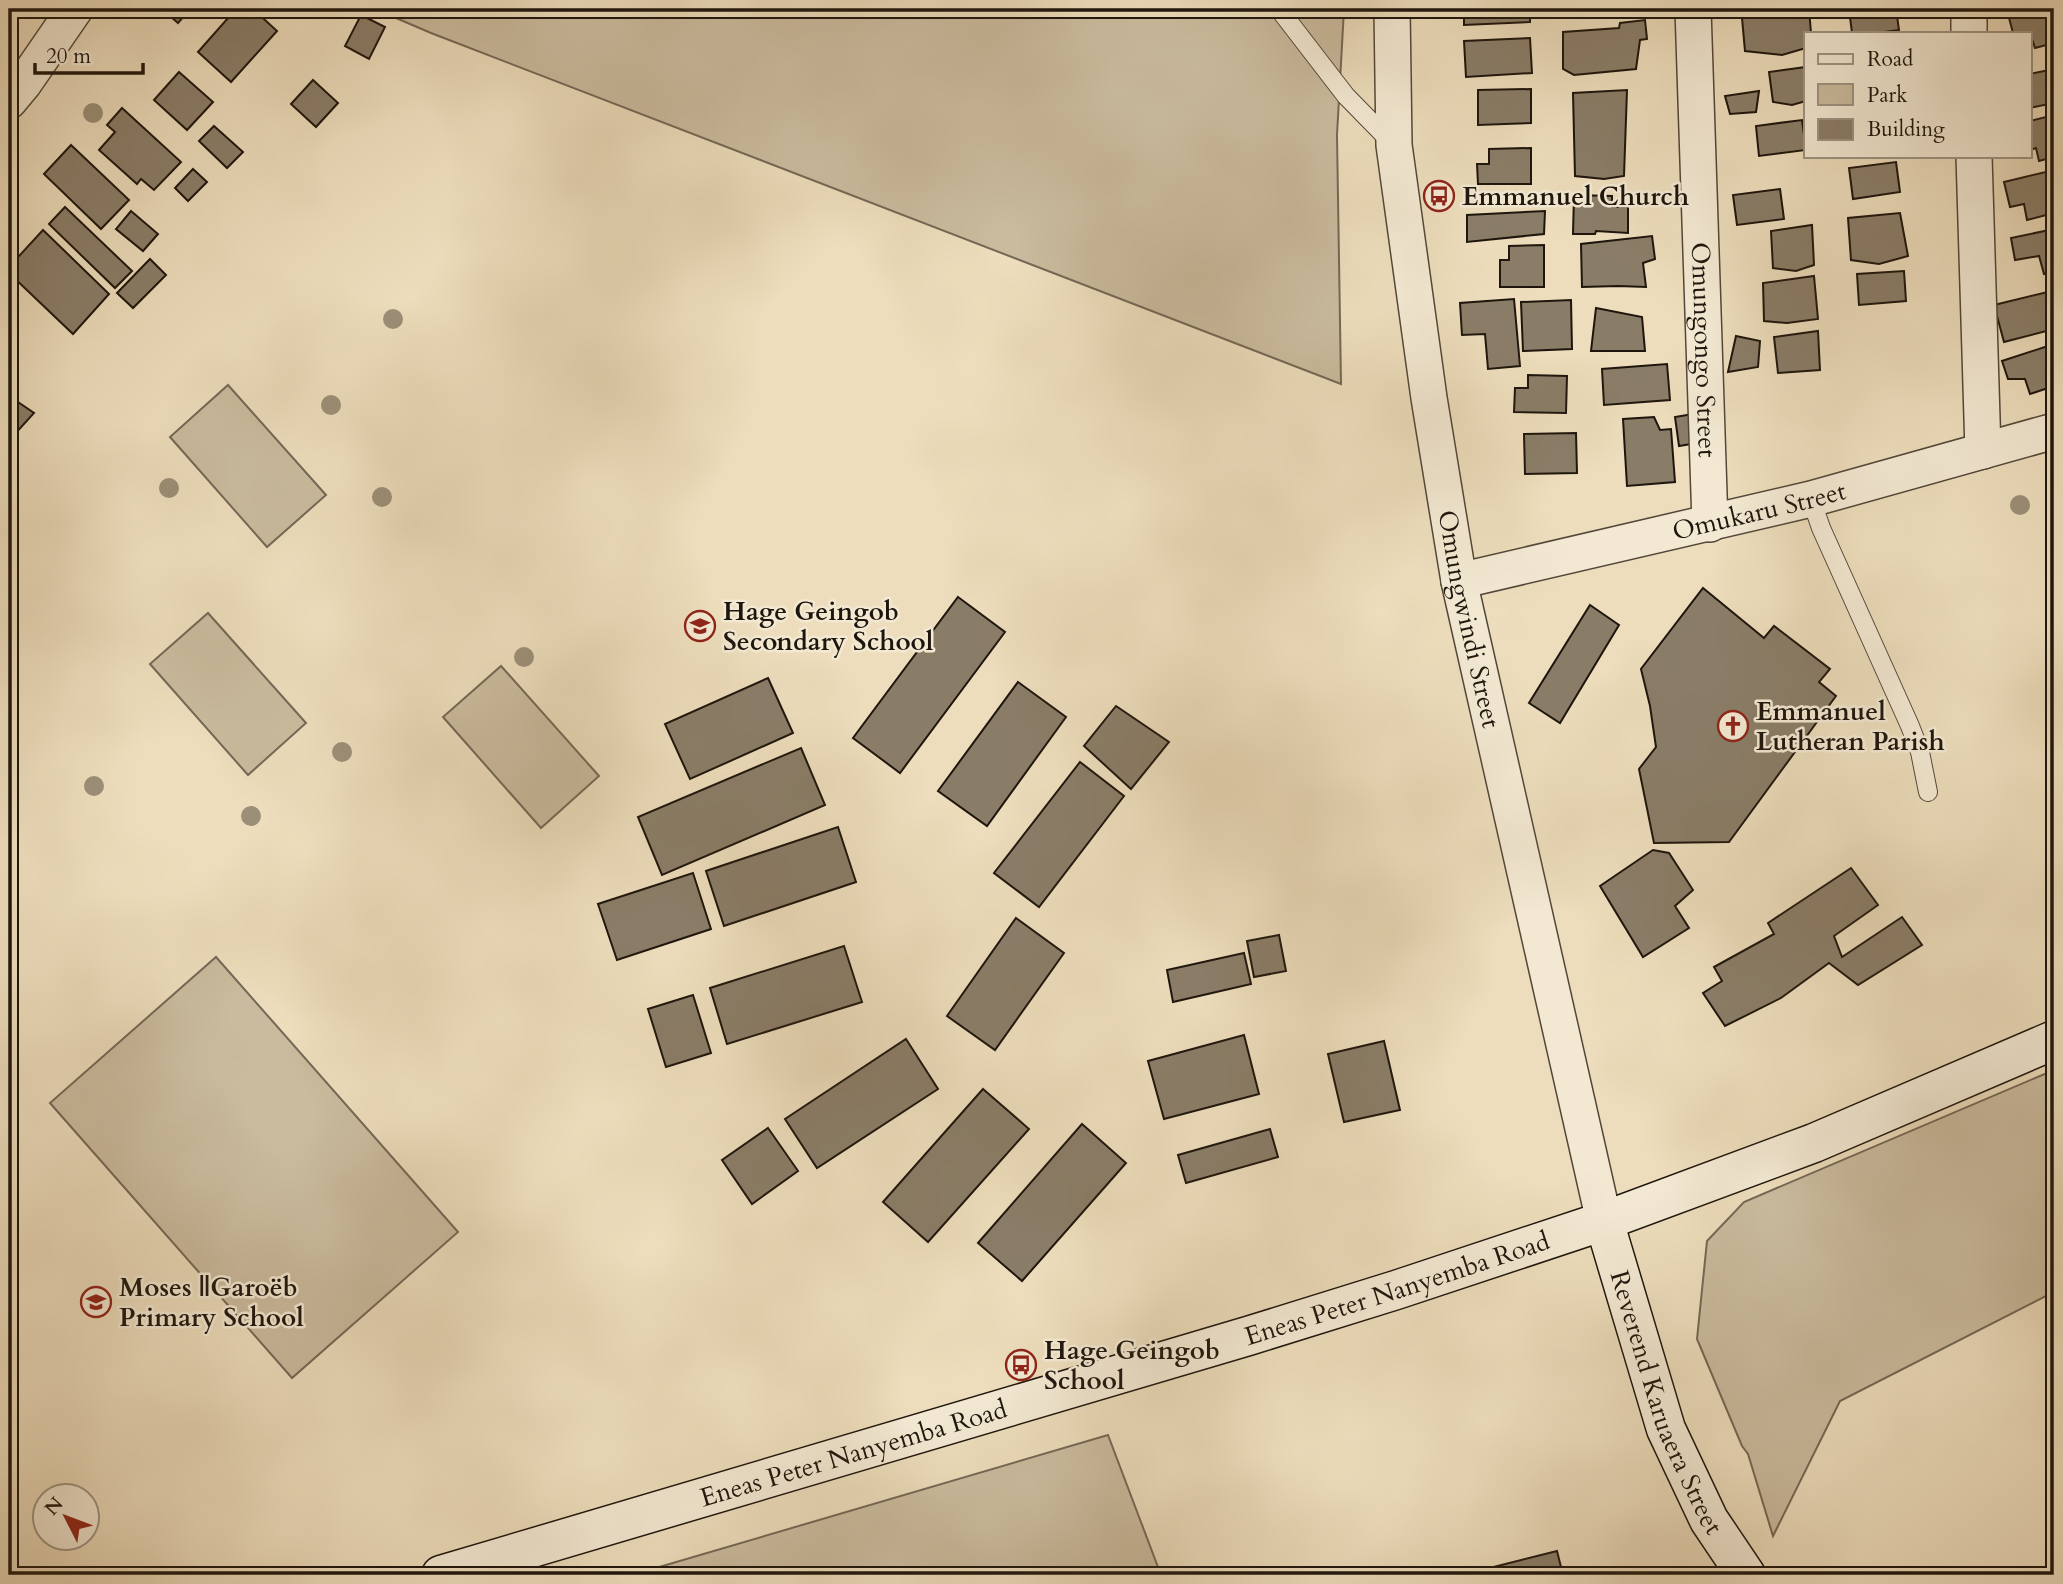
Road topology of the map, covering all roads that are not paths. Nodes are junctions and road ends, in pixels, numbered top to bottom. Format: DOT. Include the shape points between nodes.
graph roads {
  1 [pos="75,9"];
  2 [pos="1279,9"];
  3 [pos="1392,9"];
  4 [pos="1693,9"];
  5 [pos="1969,9"];
  6 [pos="1969,32"];
  7 [pos="9,101"];
  8 [pos="1394,145"];
  9 [pos="1973,158"];
  10 [pos="2054,431"];
  11 [pos="1983,451"];
  12 [pos="1811,499"];
  13 [pos="1710,524"];
  14 [pos="1460,581"];
  15 [pos="1928,792"];
  16 [pos="2054,1040"];
  17 [pos="1604,1221"];
  18 [pos="442,1575"];
  19 [pos="1746,1575"];
  1 -- 7 [label="street"];
  2 -- 8 [label="lane" via="1346,96"];
  3 -- 8 [label="street, Omungwindi Street"];
  4 -- 13 [label="street, Omungongo Street"];
  5 -- 6 [label="street"];
  8 -- 14 [label="street, Omungwindi Street"];
  9 -- 11 [label="street"];
  10 -- 11 [label="street, Omukaru Street"];
  11 -- 12 [label="street, Omukaru Street"];
  12 -- 13 [label="street, Omukaru Street"];
  12 -- 15 [label="lane" via="1910,726"];
  13 -- 14 [label="street, Omukaru Street"];
  14 -- 17 [label="street, Omungwindi Street"];
  16 -- 17 [label="main road, Eneas Peter Nanyemba Road" via="1814,1143"];
  17 -- 18 [label="main road, Eneas Peter Nanyemba Road" via="1248,1336"];
  17 -- 19 [label="main road, Reverend Karuaera Street" via="1666,1429 1709,1520"];
}
